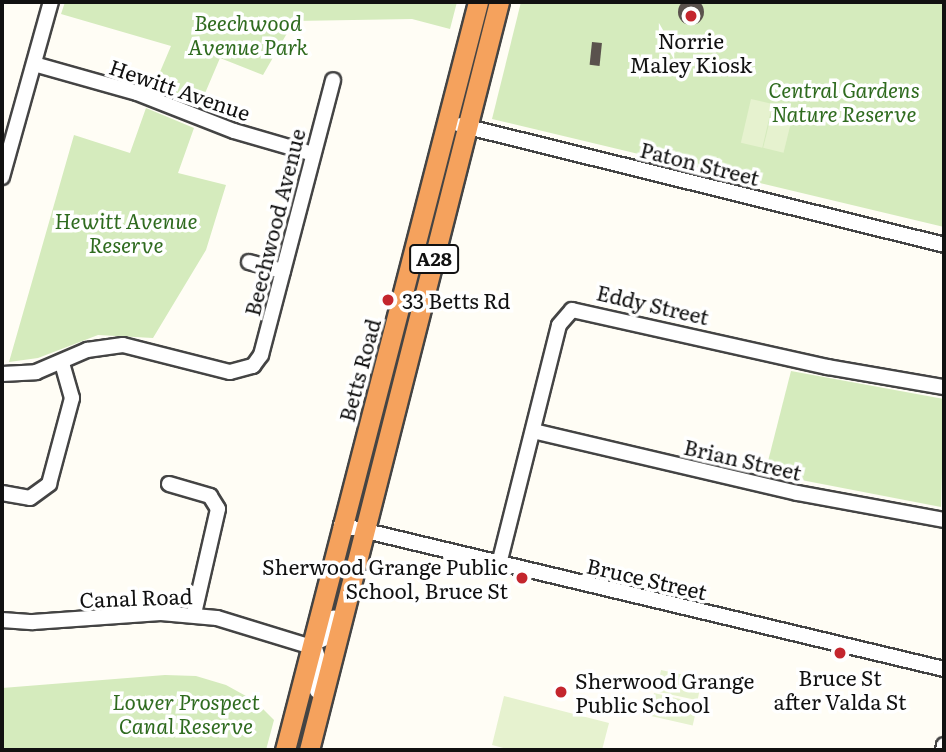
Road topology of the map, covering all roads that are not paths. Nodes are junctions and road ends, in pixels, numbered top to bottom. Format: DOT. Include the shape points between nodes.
graph roads {
  1 [pos="51,2"];
  2 [pos="478,2"];
  3 [pos="499,2"];
  4 [pos="34,64"];
  5 [pos="333,80"];
  6 [pos="446,122"];
  7 [pos="466,127"];
  8 [pos="8,131"];
  9 [pos="313,154"];
  10 [pos="2,177"];
  11 [pos="944,245"];
  12 [pos="250,262"];
  13 [pos="284,271"];
  14 [pos="62,362"];
  15 [pos="2,374"];
  16 [pos="944,387"];
  17 [pos="533,431"];
  18 [pos="169,484"];
  19 [pos="2,493"];
  20 [pos="944,520"];
  21 [pos="341,525"];
  22 [pos="365,531"];
  23 [pos="499,564"];
  24 [pos="348,596"];
  25 [pos="194,614"];
  26 [pos="2,620"];
  27 [pos="310,645"];
  28 [pos="944,669"];
  29 [pos="320,705"];
  30 [pos="944,745"];
  31 [pos="285,750"];
  32 [pos="309,750"];
  33 [pos="943,750"];
  1 -- 4 [label="street"];
  2 -- 6 [label="highway, Betts Road / A28"];
  3 -- 7 [label="highway, A28"];
  4 -- 8 [label="street"];
  4 -- 9 [label="street, Hewitt Avenue" via="137,93 223,128"];
  5 -- 9 [label="street, Beechwood Avenue"];
  6 -- 7 [label="street, Paton Street"];
  6 -- 21 [label="highway, Betts Road / A28"];
  7 -- 11 [label="street, Paton Street"];
  7 -- 22 [label="highway, A28"];
  8 -- 10 [label="street"];
  9 -- 13 [label="street, Beechwood Avenue"];
  12 -- 13 [label="street"];
  13 -- 14 [label="street, Beechwood Avenue" via="252,375 123,345 87,350"];
  14 -- 15 [label="street, Beechwood Avenue" via="36,372"];
  14 -- 19 [label="street" via="71,383 71,402 50,481 41,499"];
  16 -- 17 [label="street, Eddy Street" via="838,369 577,309 561,319"];
  17 -- 20 [label="street, Brian Street" via="797,494"];
  17 -- 23 [label="street, Eddy Street"];
  18 -- 25 [label="street" via="220,500"];
  21 -- 22 [label="street, Bruce Street"];
  21 -- 27 [label="highway, Betts Road / A28"];
  22 -- 23 [label="street, Bruce Street"];
  22 -- 24 [label="highway, A28"];
  23 -- 28 [label="street, Bruce Street"];
  24 -- 27 [label="street" via="337,609 326,638"];
  24 -- 29 [label="highway, A28"];
  25 -- 26 [label="street, Canal Road"];
  25 -- 27 [label="street, Canal Road"];
  27 -- 29 [label="street" via="318,655"];
  27 -- 31 [label="highway, Betts Road / A28"];
  29 -- 32 [label="highway, A28"];
  30 -- 33 [label="street"];
}
